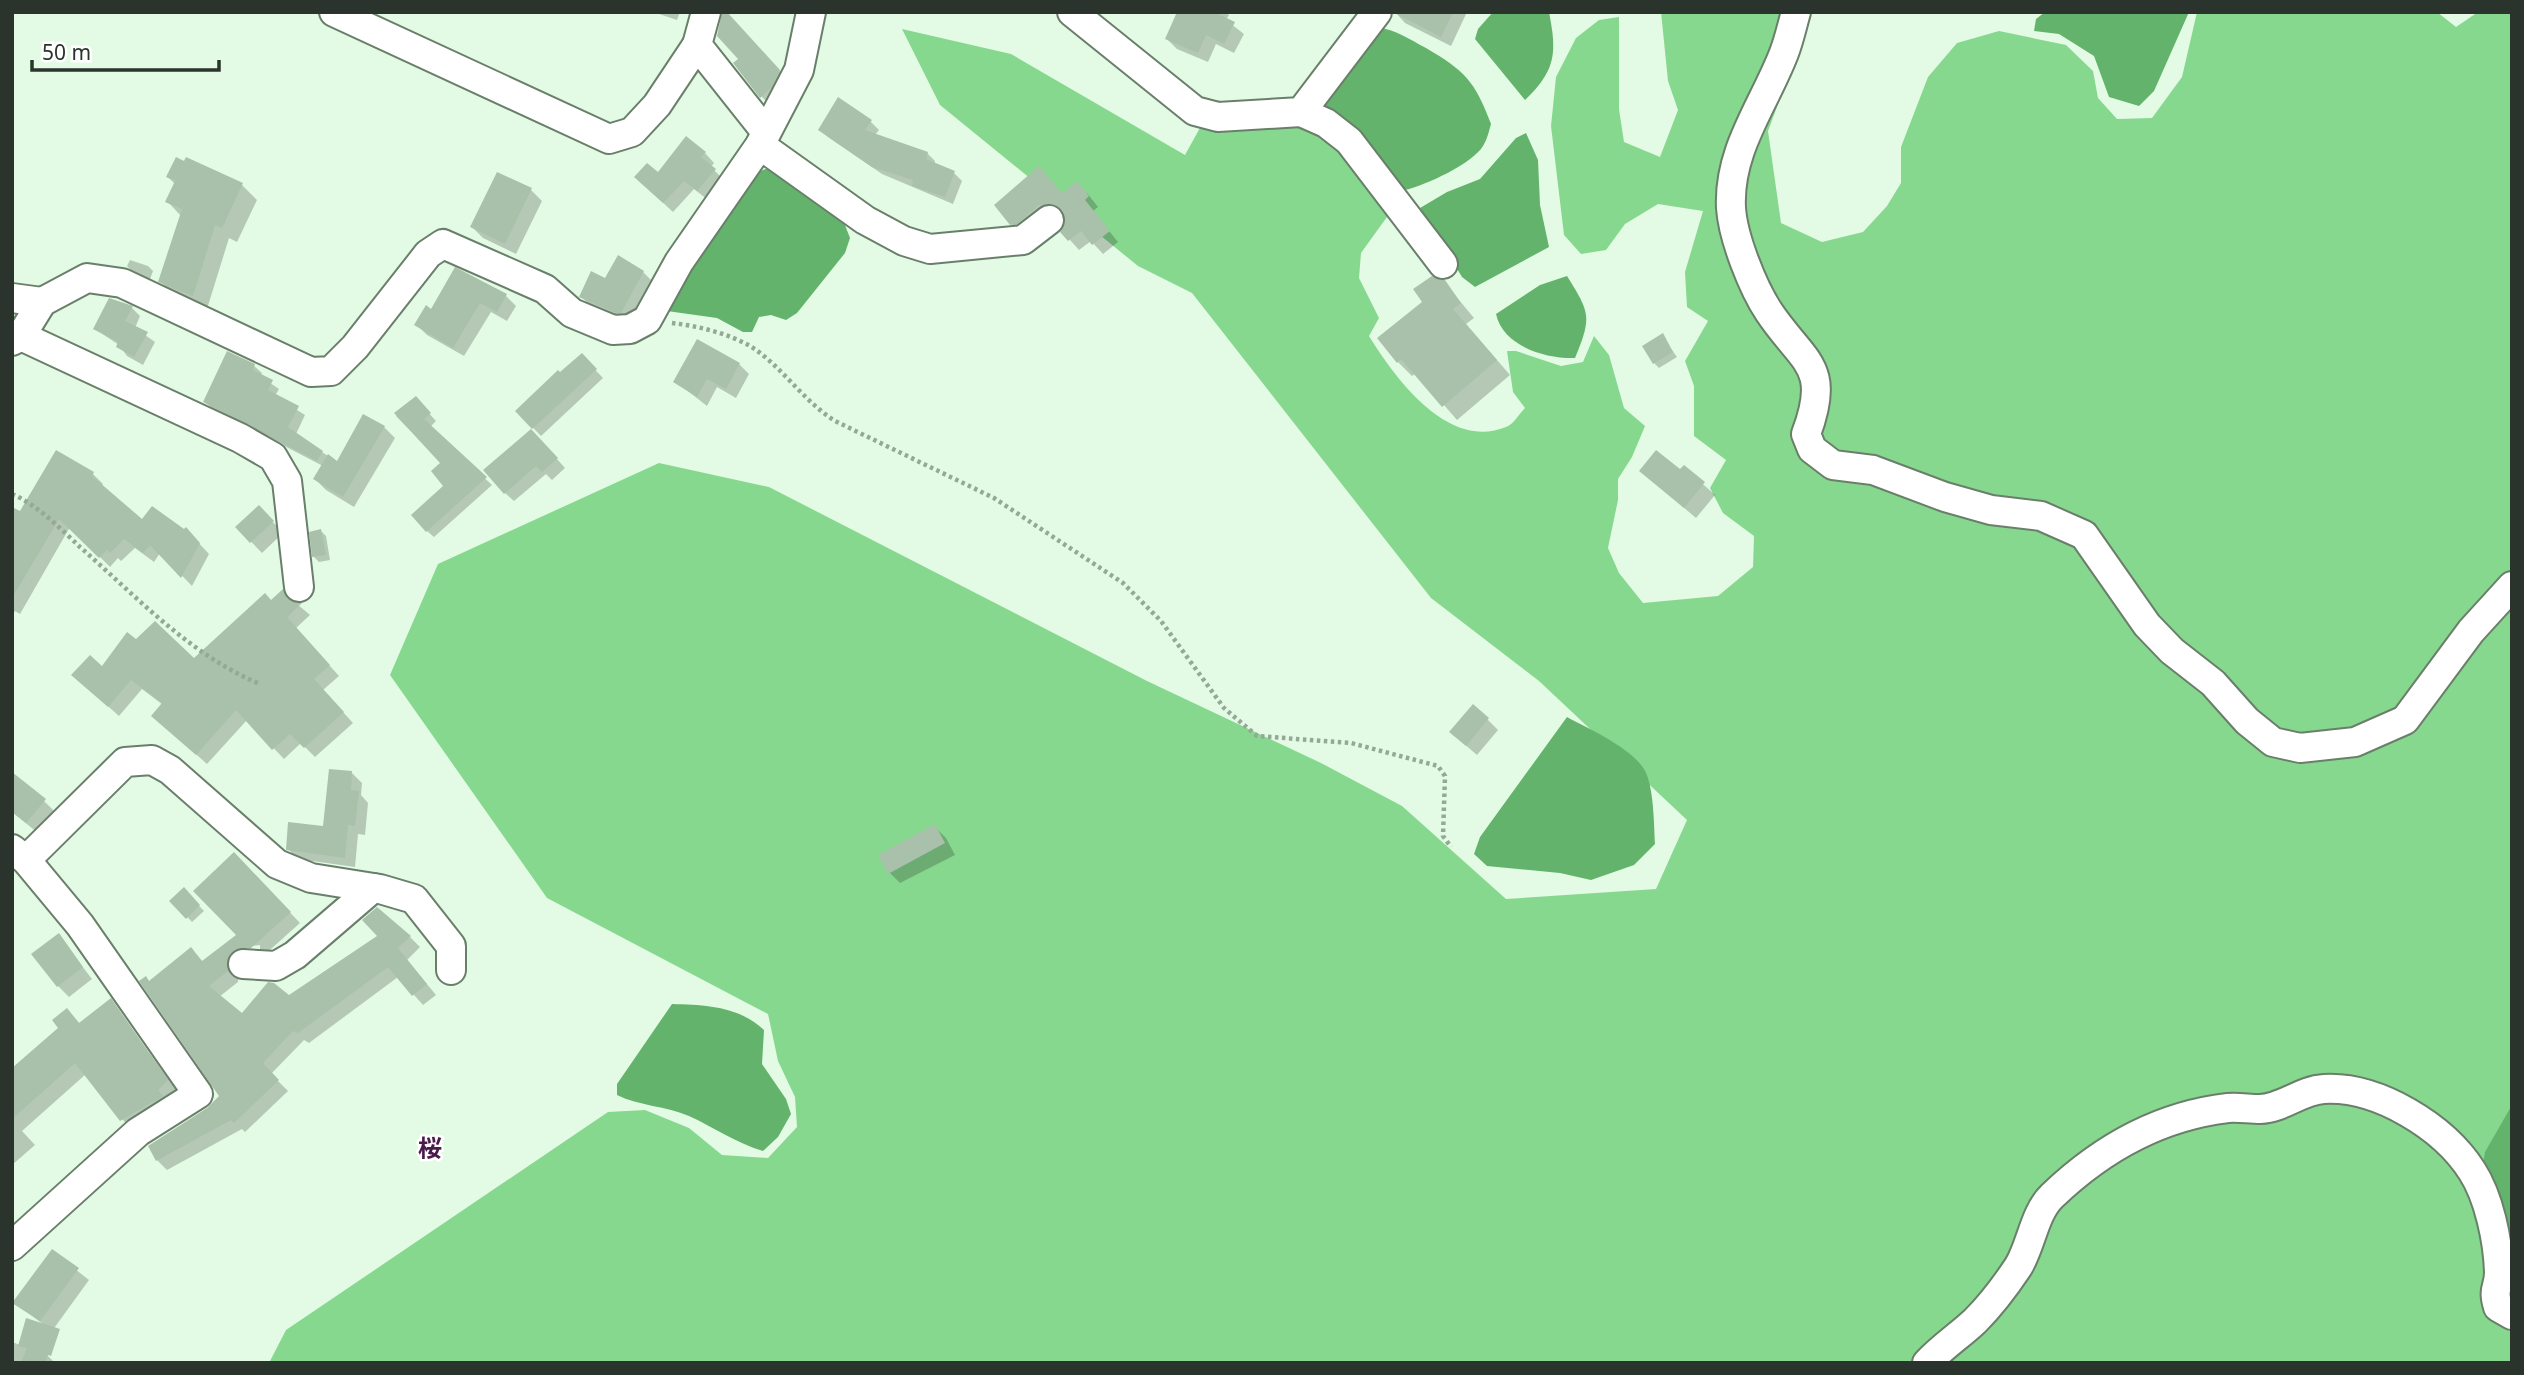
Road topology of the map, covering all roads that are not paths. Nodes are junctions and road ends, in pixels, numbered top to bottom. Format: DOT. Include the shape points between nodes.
graph roads {
  1 [pos="334,12"];
  2 [pos="706,12"];
  3 [pos="811,12"];
  4 [pos="1072,12"];
  5 [pos="1377,12"];
  6 [pos="1796,12"];
  7 [pos="698,45"];
  8 [pos="1301,112"];
  9 [pos="763,138"];
  10 [pos="1049,220"];
  11 [pos="1443,264"];
  12 [pos="12,298"];
  13 [pos="42,302"];
  14 [pos="16,339"];
  15 [pos="2512,586"];
  16 [pos="299,587"];
  17 [pos="19,855"];
  18 [pos="373,888"];
  19 [pos="243,964"];
  20 [pos="451,970"];
  21 [pos="12,1247"];
  22 [pos="2512,1315"];
  23 [pos="1927,1363"];
  1 -- 7 [label="street" via="609,139 632,132 657,105"];
  2 -- 7 [label="street"];
  3 -- 9 [label="street" via="799,70"];
  4 -- 8 [label="street" via="1195,111 1218,117"];
  5 -- 8 [label="street"];
  6 -- 15 [label="street" via="1784,53 1742,141 1733,171 1731,209 1752,279 1770,313 1811,365 1817,404 1806,434 1812,449 1833,465 1873,470 1991,510 2041,516 2084,535 2147,625 2172,651 2213,683 2273,742 2300,748 2355,742 2405,720 2471,631"];
  7 -- 9 [label="street"];
  8 -- 11 [label="street" via="1326,123 1349,141"];
  9 -- 10 [label="street" via="864,220 904,241 930,248 1023,240"];
  9 -- 13 [label="street" via="679,262 647,320 631,329 613,330 572,313 545,289 443,244 428,254 331,371 311,372 122,283 87,278"];
  12 -- 13 [label="street"];
  13 -- 14 [label="street"];
  14 -- 16 [label="street" via="228,432 273,457 286,481"];
  17 -- 18 [label="street" via="125,762 152,760 170,770 276,864 311,878"];
  17 -- 21 [label="street" via="108,962 198,1094 138,1132"];
  18 -- 19 [label="street" via="295,955 276,966"];
  18 -- 20 [label="street" via="414,899 451,946"];
  22 -- 23 [label="street" via="2498,1307 2493,1291 2499,1275 2492,1228 2472,1170 2445,1139 2416,1119 2362,1094 2326,1089 2304,1093 2282,1105 2230,1107 2163,1122 2102,1153 2049,1199 2018,1266 1975,1321"];
}
